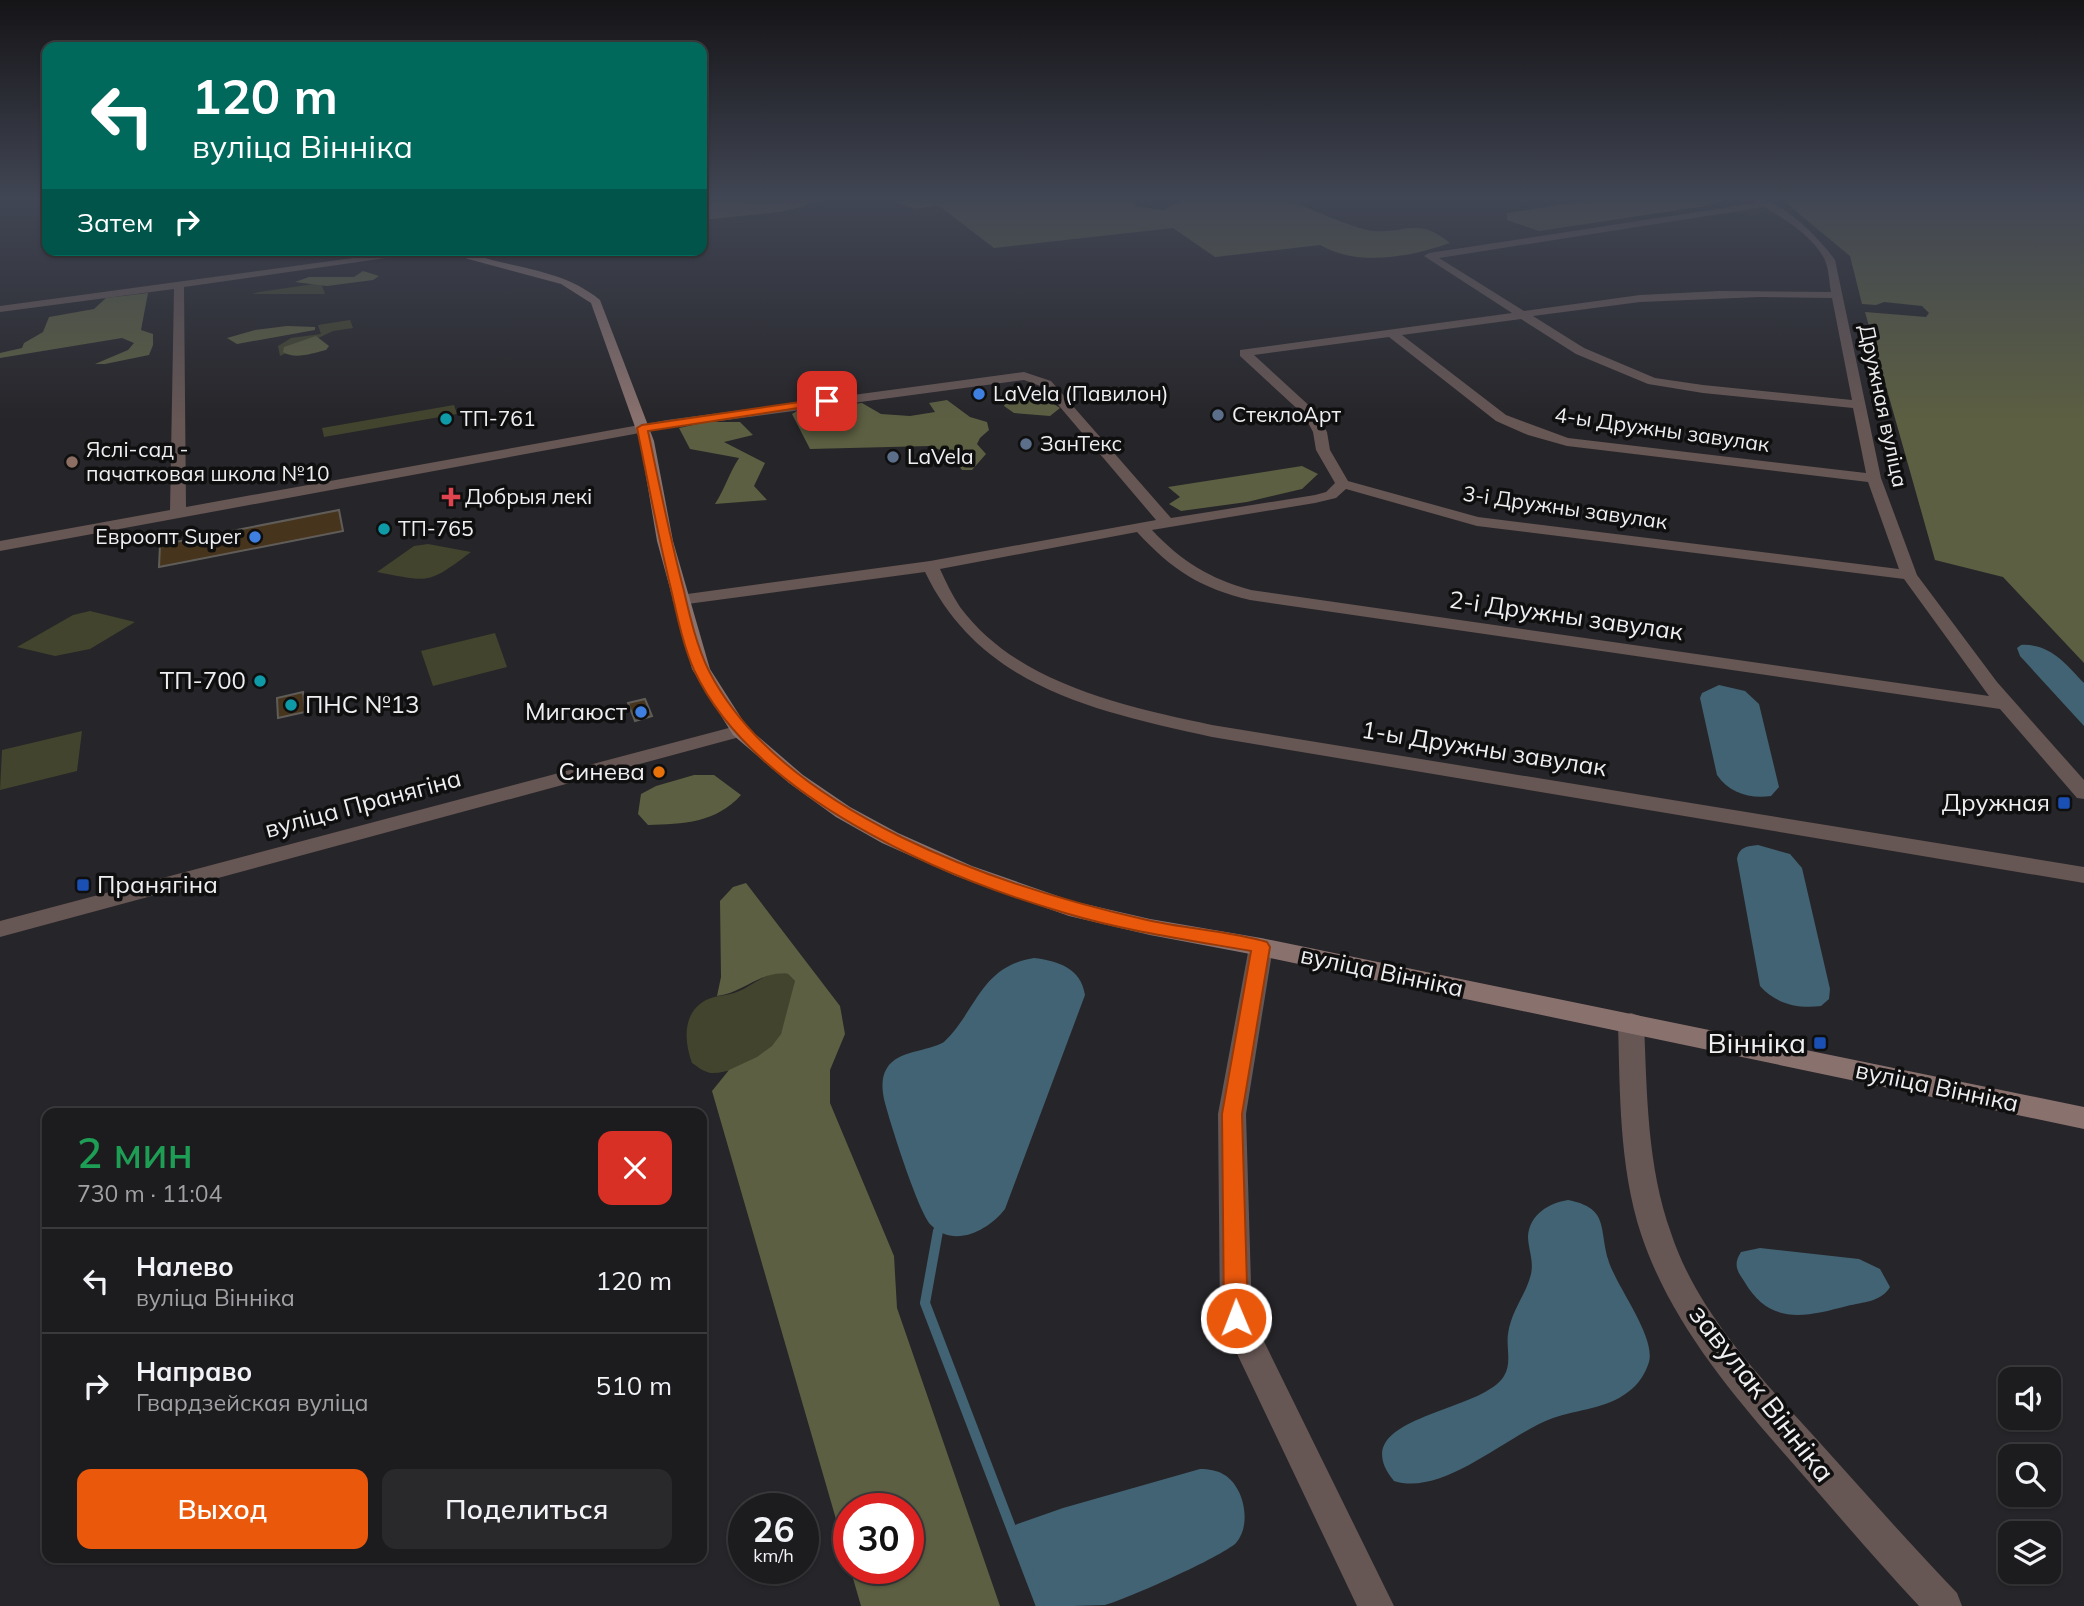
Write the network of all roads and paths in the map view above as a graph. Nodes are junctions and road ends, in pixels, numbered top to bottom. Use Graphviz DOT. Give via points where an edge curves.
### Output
graph roads {
  1 [pos="273,271"];
  2 [pos="529,271"];
  3 [pos="1453,271"];
  4 [pos="1833,271"];
  5 [pos="179,283"];
  6 [pos="1839,295"];
  7 [pos="0,303"];
  8 [pos="13,306"];
  9 [pos="0,309"];
  10 [pos="1522,315"];
  11 [pos="1392,333"];
  12 [pos="1857,404"];
  13 [pos="642,428"];
  14 [pos="1874,478"];
  15 [pos="1343,484"];
  16 [pos="178,513"];
  17 [pos="1167,523"];
  18 [pos="1141,527"];
  19 [pos="0,546"];
  20 [pos="930,566"];
  21 [pos="1909,575"];
  22 [pos="680,600"];
  23 [pos="2005,704"];
  24 [pos="740,731"];
  25 [pos="2084,793"];
  26 [pos="2084,875"];
  27 [pos="0,929"];
  28 [pos="1261,947"];
  29 [pos="1631,1023"];
  30 [pos="2084,1118"];
  31 [pos="1376,1606"];
  32 [pos="1944,1606"];
  1 -- 5 [label="street"];
  2 -- 13 [label="street, вуліца Вінніка" via="565,281 589,294 601,309"];
  3 -- 10 [label="street"];
  4 -- 6 [label="street, Дружная вуліца"];
  5 -- 8 [label="street"];
  5 -- 16 [label="street"];
  6 -- 10 [label="street" via="1676,296"];
  6 -- 12 [label="street, Дружная вуліца"];
  7 -- 8 [label="street"];
  8 -- 9 [label="street"];
  10 -- 11 [label="street"];
  10 -- 12 [label="street" via="1580,351 1652,381"];
  11 -- 14 [label="street, 4-ы Дружны завулак" via="1502,418 1555,439"];
  11 -- 15 [label="street" via="1244,353 1309,413"];
  12 -- 14 [label="street, Дружная вуліца"];
  13 -- 16 [label="street"];
  13 -- 17 [label="street" via="1024,376 1046,384"];
  13 -- 22 [label="street, вуліца Вінніка"];
  14 -- 21 [label="street, Дружная вуліца"];
  15 -- 17 [label="street" via="1331,495 1315,499"];
  15 -- 21 [label="street, 3-і Дружны завулак" via="1477,521"];
  16 -- 19 [label="street"];
  17 -- 18 [label="street"];
  18 -- 20 [label="street"];
  18 -- 23 [label="street, 2-і Дружны завулак" via="1171,560 1190,573 1250,595"];
  20 -- 22 [label="street"];
  20 -- 26 [label="street, 1-ы Дружны завулак" via="955,612 991,648 1076,695 1135,714 1212,731"];
  21 -- 23 [label="street, Дружная вуліца"];
  22 -- 24 [label="street, вуліца Вінніка" via="701,669"];
  23 -- 25 [label="street, Дружная вуліца"];
  24 -- 27 [label="street, вуліца Пранягіна"];
  24 -- 28 [label="street, вуліца Вінніка" via="843,812 964,871 1069,908"];
  28 -- 29 [label="street, вуліца Вінніка"];
  28 -- 31 [label="street" via="1232,1114 1236,1318"];
  29 -- 30 [label="street, вуліца Вінніка"];
  29 -- 32 [label="street, завулак Вінніка" via="1642,1182 1656,1236 1681,1289 1770,1413"];
}
